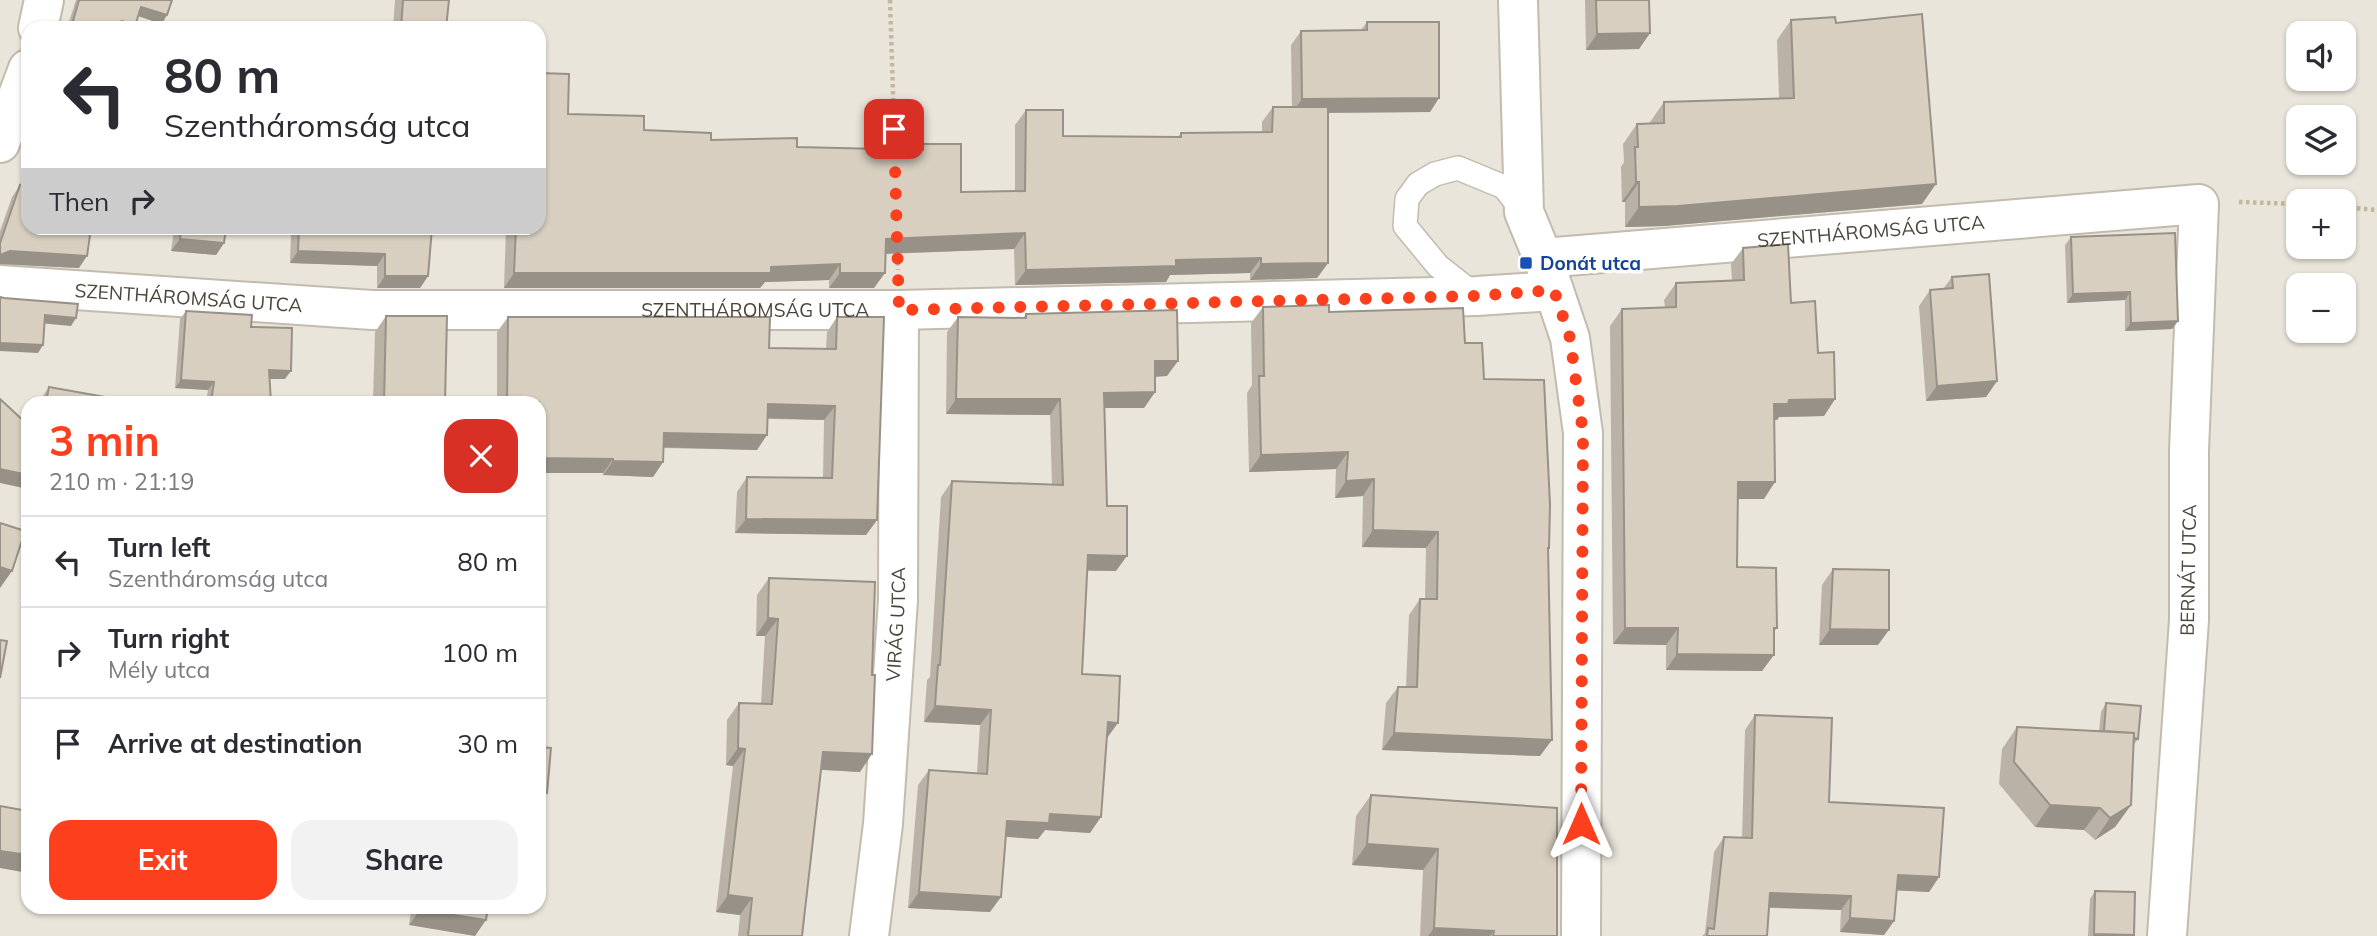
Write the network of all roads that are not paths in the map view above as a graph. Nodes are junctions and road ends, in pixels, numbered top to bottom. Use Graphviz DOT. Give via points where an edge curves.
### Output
graph roads {
  1 [pos="44,0"];
  2 [pos="1518,0"];
  3 [pos="40,21"];
  4 [pos="21,88"];
  5 [pos="0,143"];
  6 [pos="2199,204"];
  7 [pos="1524,212"];
  8 [pos="1549,274"];
  9 [pos="0,285"];
  10 [pos="1477,296"];
  11 [pos="899,310"];
  12 [pos="869,936"];
  13 [pos="1581,936"];
  14 [pos="2168,936"];
  1 -- 3 [label="street"];
  2 -- 7 [label="street"];
  4 -- 5 [label="street"];
  6 -- 8 [label="street, SZENTHÁROMSÁG UTCA"];
  6 -- 14 [label="street, BERNÁT UTCA" via="2189,451 2189,620"];
  7 -- 8 [label="street"];
  7 -- 10 [label="lane" via="1504,187 1458,168 1418,184 1407,199 1405,226 1438,266"];
  8 -- 10 [label="street, SZENTHÁROMSÁG UTCA"];
  8 -- 13 [label="street" via="1570,338 1583,433"];
  9 -- 11 [label="street, SZENTHÁROMSÁG UTCA" via="372,310"];
  10 -- 11 [label="street, SZENTHÁROMSÁG UTCA"];
  11 -- 12 [label="street, VIRÁG UTCA" via="898,600 883,824"];
}
